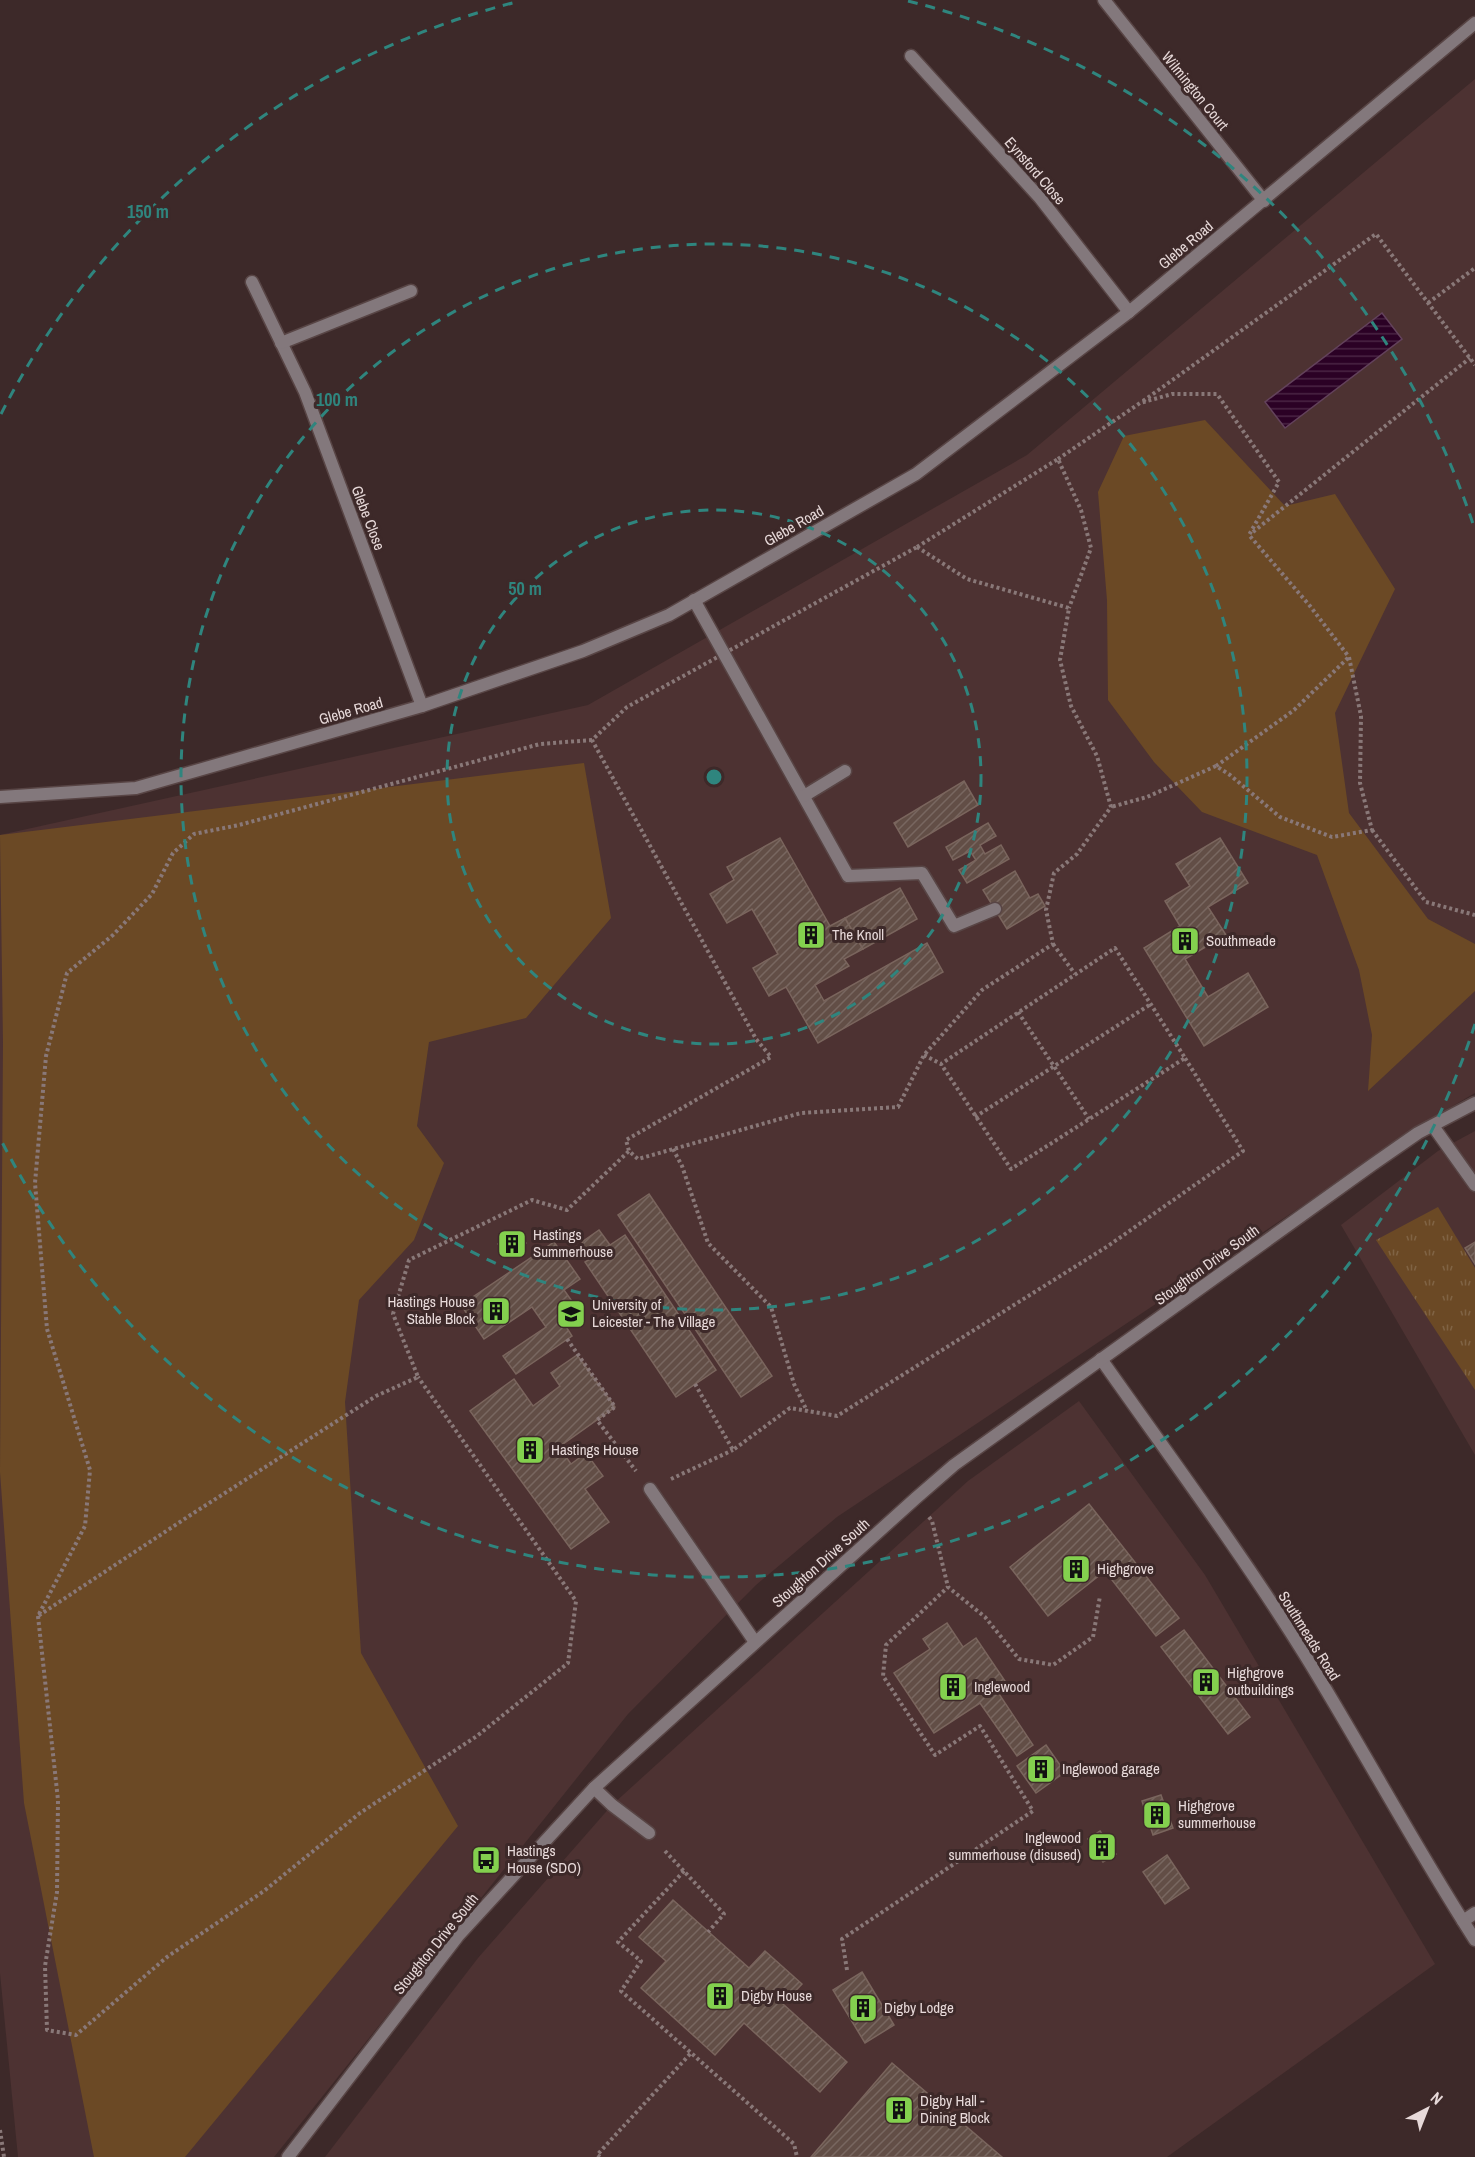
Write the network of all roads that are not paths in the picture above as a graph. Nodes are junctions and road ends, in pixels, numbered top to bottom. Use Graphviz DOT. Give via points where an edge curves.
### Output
graph roads {
  1 [pos="1104,0"];
  2 [pos="1475,23"];
  3 [pos="911,56"];
  4 [pos="1264,201"];
  5 [pos="252,282"];
  6 [pos="411,291"];
  7 [pos="1129,312"];
  8 [pos="281,343"];
  9 [pos="694,600"];
  10 [pos="423,706"];
  11 [pos="845,771"];
  12 [pos="804,796"];
  13 [pos="0,797"];
  14 [pos="994,909"];
  15 [pos="1475,1103"];
  16 [pos="1433,1126"];
  17 [pos="1475,1185"];
  18 [pos="1101,1359"];
  19 [pos="650,1490"];
  20 [pos="755,1642"];
  21 [pos="594,1788"];
  22 [pos="649,1833"];
  23 [pos="1475,1913"];
  24 [pos="1463,1921"];
  25 [pos="1475,1940"];
  26 [pos="288,2157"];
  1 -- 4 [label="street, Wilmington Court"];
  2 -- 4 [label="street, Glebe Road"];
  3 -- 7 [label="street, Eynsford Close" via="1040,198"];
  4 -- 7 [label="street, Glebe Road"];
  5 -- 8 [label="street, Glebe Close"];
  6 -- 8 [label="street"];
  7 -- 9 [label="street, Glebe Road" via="916,474"];
  8 -- 10 [label="street, Glebe Close" via="305,392"];
  9 -- 10 [label="street, Glebe Road" via="669,615 583,651"];
  9 -- 12 [label="street"];
  10 -- 13 [label="street, Glebe Road" via="136,789"];
  11 -- 12 [label="street"];
  12 -- 14 [label="street" via="848,876 922,873 954,926"];
  15 -- 16 [label="street, Stoughton Drive South"];
  16 -- 17 [label="street"];
  16 -- 18 [label="street, Stoughton Drive South" via="1372,1165"];
  18 -- 20 [label="street, Stoughton Drive South" via="954,1465"];
  18 -- 24 [label="street, Southmeads Road" via="1305,1655"];
  19 -- 20 [label="street"];
  20 -- 21 [label="street, Stoughton Drive South"];
  21 -- 22 [label="street"];
  21 -- 26 [label="street, Stoughton Drive South" via="458,1936"];
  23 -- 24 [label="street"];
  24 -- 25 [label="street, Southmeads Road"];
}
